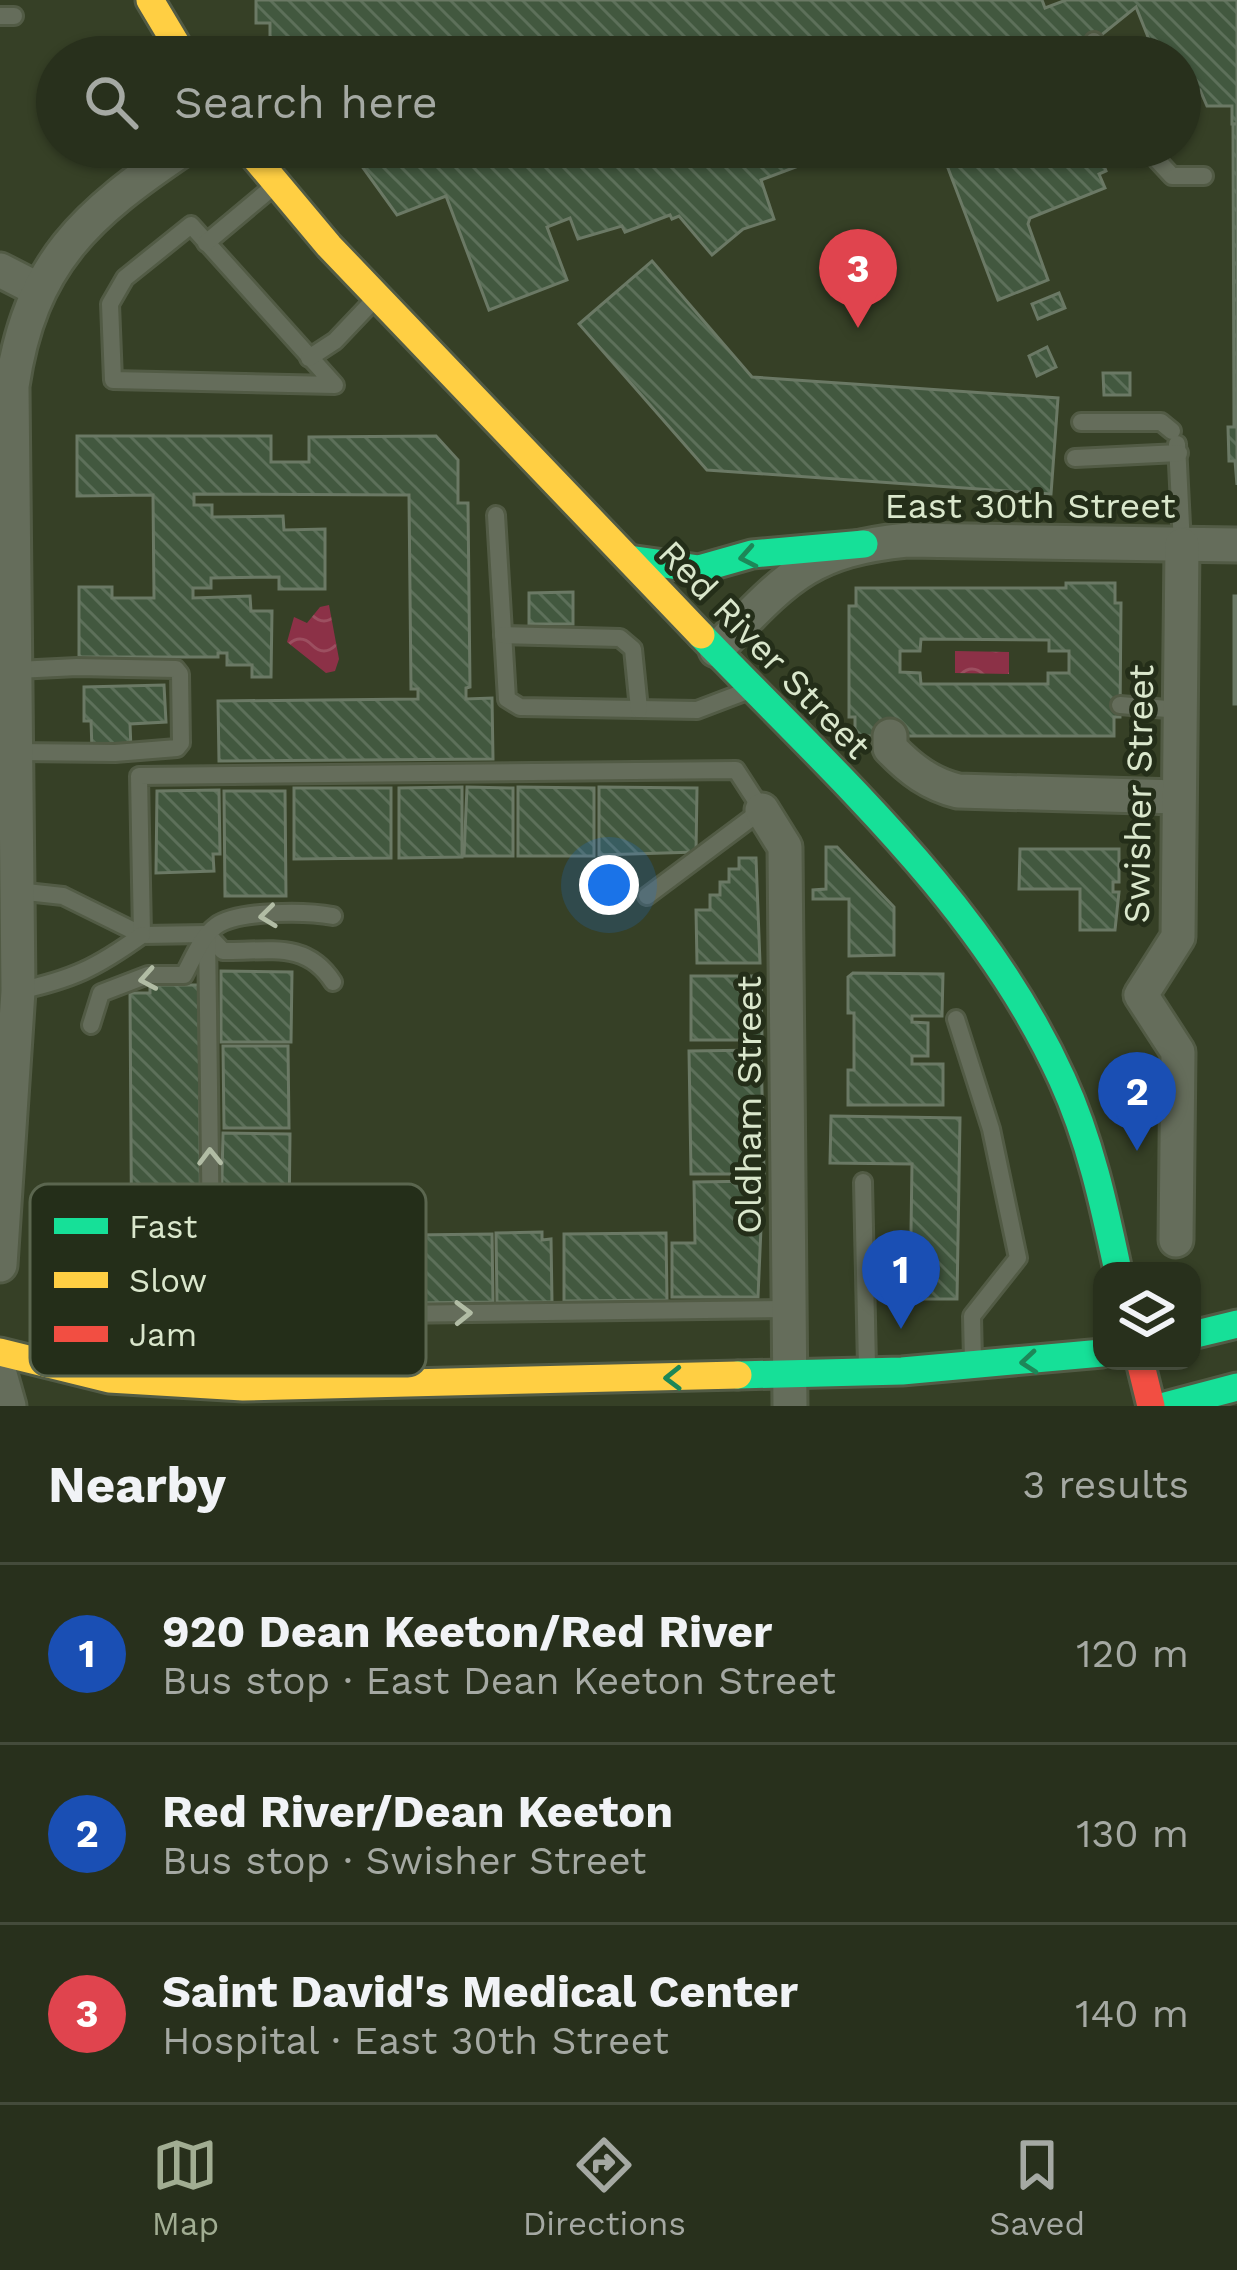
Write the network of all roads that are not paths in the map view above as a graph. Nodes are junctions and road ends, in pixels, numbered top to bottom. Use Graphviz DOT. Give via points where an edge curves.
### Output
graph roads {
  1 [pos="150,0"];
  2 [pos="171,36"];
  3 [pos="154,168"];
  4 [pos="263,168"];
  5 [pos="1165,168"];
  6 [pos="1204,176"];
  7 [pos="276,184"];
  8 [pos="206,243"];
  9 [pos="0,270"];
  10 [pos="37,290"];
  11 [pos="378,296"];
  12 [pos="309,358"];
  13 [pos="1081,422"];
  14 [pos="1176,443"];
  15 [pos="1076,458"];
  16 [pos="496,514"];
  17 [pos="864,544"];
  18 [pos="1182,545"];
  19 [pos="1237,545"];
  20 [pos="629,559"];
  21 [pos="7,578"];
  22 [pos="503,635"];
  23 [pos="716,650"];
  24 [pos="17,670"];
  25 [pos="753,689"];
  26 [pos="1120,705"];
  27 [pos="639,709"];
  28 [pos="1180,710"];
  29 [pos="890,736"];
  30 [pos="16,752"];
  31 [pos="1178,797"];
  32 [pos="762,810"];
  33 [pos="17,891"];
  34 [pos="647,896"];
  35 [pos="333,916"];
  36 [pos="207,934"];
  37 [pos="142,935"];
  38 [pos="334,982"];
  39 [pos="18,991"];
  40 [pos="956,1018"];
  41 [pos="91,1025"];
  42 [pos="862,1182"];
  43 [pos="210,1184"];
  44 [pos="1176,1240"];
  45 [pos="1116,1262"];
  46 [pos="0,1265"];
  47 [pos="789,1309"];
  48 [pos="426,1313"];
  49 [pos="1237,1324"];
  50 [pos="1201,1333"];
  51 [pos="0,1352"];
  52 [pos="1093,1354"];
  53 [pos="30,1359"];
  54 [pos="974,1367"];
  55 [pos="1142,1370"];
  56 [pos="867,1372"];
  57 [pos="0,1374"];
  58 [pos="97,1376"];
  59 [pos="1237,1387"];
  60 [pos="790,1391"];
  61 [pos="9,1406"];
  62 [pos="1151,1406"];
  63 [pos="1165,1406"];
  1 -- 2 [label="main road"];
  3 -- 10 [label="street" via="89,220"];
  4 -- 7 [label="main road, Red River Street"];
  5 -- 6 [label="lane" via="1172,176"];
  7 -- 8 [label="lane"];
  7 -- 11 [label="main road, Red River Street"];
  8 -- 12 [label="lane"];
  8 -- 12 [label="lane" via="190,226 125,278 110,304 113,380 335,385"];
  9 -- 10 [label="street"];
  10 -- 21 [label="street" via="11,386"];
  11 -- 12 [label="lane"];
  11 -- 20 [label="main road, Red River Street"];
  13 -- 14 [label="lane" via="1161,422"];
  14 -- 15 [label="lane"];
  14 -- 18 [label="lane"];
  16 -- 22 [label="lane"];
  17 -- 18 [label="street, East 30th Street"];
  17 -- 20 [label="main road, one-way" via="752,554 699,569"];
  17 -- 23 [label="street, East 30th Street" via="788,577"];
  18 -- 19 [label="street, East 30th Street"];
  18 -- 28 [label="street, Swisher Street"];
  20 -- 23 [label="main road, Red River Street"];
  21 -- 24 [label="street"];
  22 -- 27 [label="lane" via="620,638 633,649"];
  22 -- 27 [label="lane" via="507,699"];
  23 -- 25 [label="main road, Red River Street"];
  24 -- 30 [label="street"];
  24 -- 30 [label="lane" via="176,669 181,743 115,754"];
  25 -- 27 [label="lane" via="697,710"];
  25 -- 45 [label="main road, Red River Street" via="913,856 1000,968 1067,1094"];
  26 -- 28 [label="lane"];
  28 -- 31 [label="street, Swisher Street"];
  29 -- 31 [label="street" via="906,765 958,791"];
  30 -- 33 [label="street"];
  31 -- 44 [label="street, Swisher Street" via="1178,937 1141,994 1178,1052"];
  32 -- 34 [label="lane"];
  32 -- 37 [label="lane" via="736,770 140,776"];
  32 -- 47 [label="street, Oldham Street" via="785,847"];
  33 -- 37 [label="lane" via="63,896"];
  33 -- 39 [label="street"];
  35 -- 36 [label="lane, one-way" via="306,911 222,921"];
  36 -- 37 [label="lane"];
  36 -- 38 [label="lane" via="223,951 299,952"];
  36 -- 41 [label="lane, one-way" via="184,975 148,975 101,993"];
  43 -- 36 [label="lane, one-way"];
  37 -- 39 [label="lane" via="65,981"];
  39 -- 46 [label="street"];
  40 -- 54 [label="lane" via="992,1129 1018,1258 972,1316"];
  42 -- 56 [label="lane"];
  48 -- 47 [label="lane, one-way"];
  47 -- 60 [label="street, Oldham Street"];
  49 -- 50 [label="main road"];
  53 -- 51 [label="main road, one-way"];
  52 -- 54 [label="main road, one-way"];
  54 -- 56 [label="main road"];
  55 -- 62 [label="main road"];
  56 -- 60 [label="main road"];
  57 -- 61 [label="street"];
  60 -- 58 [label="main road, one-way" via="243,1387"];
  59 -- 63 [label="main road"];
}
